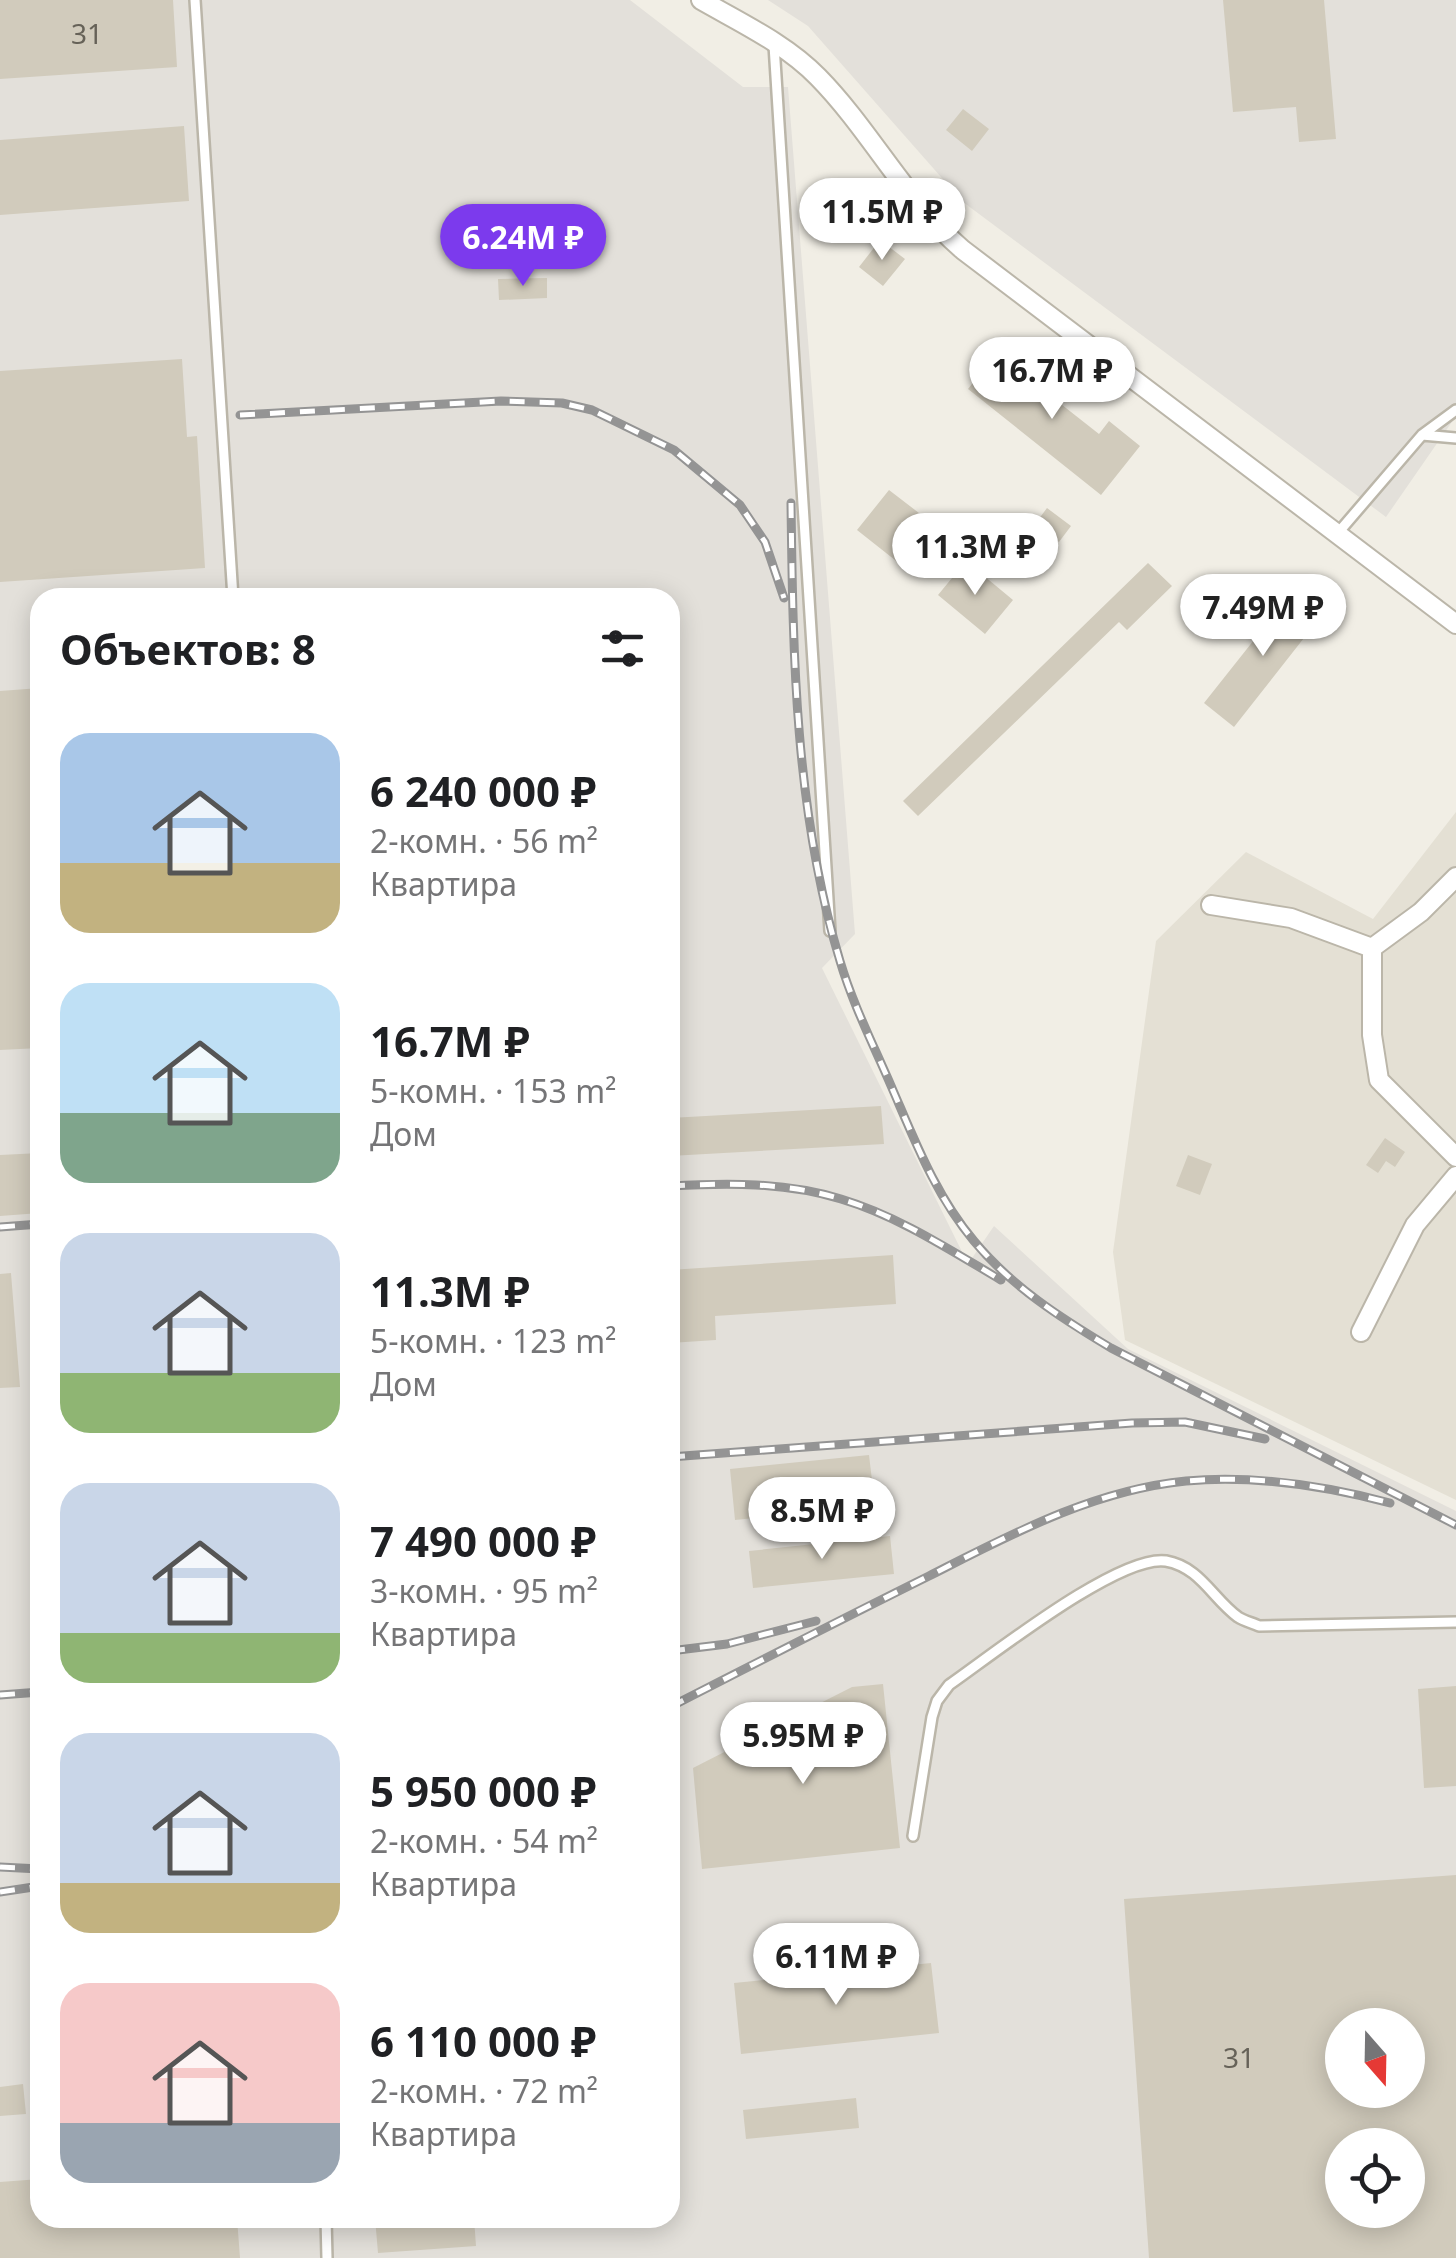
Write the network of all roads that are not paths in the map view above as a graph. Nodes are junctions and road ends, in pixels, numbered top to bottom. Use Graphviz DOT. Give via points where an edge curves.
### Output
graph roads {
  1 [pos="195,0"];
  2 [pos="701,0"];
  3 [pos="774,43"];
  4 [pos="1456,410"];
  5 [pos="1422,434"];
  6 [pos="1456,438"];
  7 [pos="1337,534"];
  8 [pos="232,588"];
  9 [pos="1456,624"];
  10 [pos="1456,877"];
  11 [pos="1211,906"];
  12 [pos="830,931"];
  13 [pos="1372,948"];
  14 [pos="1456,1157"];
  15 [pos="1456,1176"];
  16 [pos="1361,1332"];
  17 [pos="1456,1622"];
  18 [pos="914,1836"];
  19 [pos="326,2228"];
  20 [pos="327,2258"];
  1 -- 8 [label="lane"];
  2 -- 3 [label="street"];
  3 -- 7 [label="street" via="820,78 936,227"];
  3 -- 12 [label="lane"];
  4 -- 5 [label="lane"];
  5 -- 6 [label="lane"];
  5 -- 7 [label="lane"];
  7 -- 9 [label="street"];
  10 -- 13 [label="street"];
  11 -- 13 [label="street" via="1291,918"];
  13 -- 14 [label="street" via="1379,1080"];
  15 -- 16 [label="street" via="1416,1225"];
  17 -- 18 [label="lane" via="1259,1626 1238,1616 1194,1572 1166,1561 1139,1564 1102,1580 948,1685 932,1717"];
  19 -- 20 [label="lane"];
}
